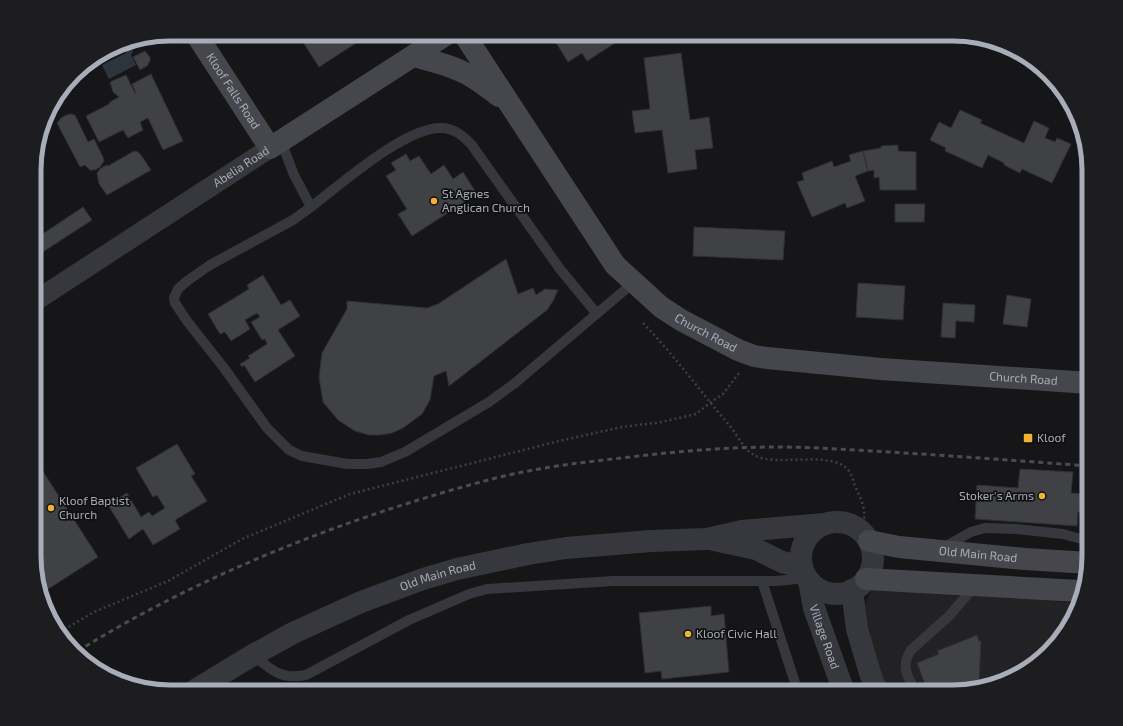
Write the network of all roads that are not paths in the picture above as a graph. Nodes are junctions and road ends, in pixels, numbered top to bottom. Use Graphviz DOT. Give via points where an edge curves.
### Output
graph roads {
  1 [pos="201,41"];
  2 [pos="436,41"];
  3 [pos="468,41"];
  4 [pos="414,56"];
  5 [pos="508,103"];
  6 [pos="276,145"];
  7 [pos="311,207"];
  8 [pos="626,290"];
  9 [pos="41,297"];
  10 [pos="597,314"];
  11 [pos="1082,382"];
  12 [pos="825,524"];
  13 [pos="866,536"];
  14 [pos="707,539"];
  15 [pos="1082,539"];
  16 [pos="939,550"];
  17 [pos="1082,563"];
  18 [pos="806,575"];
  19 [pos="762,581"];
  20 [pos="859,585"];
  21 [pos="976,585"];
  22 [pos="1077,591"];
  23 [pos="253,656"];
  24 [pos="204,685"];
  25 [pos="796,685"];
  26 [pos="842,685"];
  27 [pos="874,685"];
  28 [pos="911,685"];
  1 -- 6 [label="main road, Kloof Falls Road"];
  2 -- 4 [label="main road, Abelia Road"];
  3 -- 5 [label="main road, Church Road"];
  4 -- 5 [label="main road" via="457,69"];
  4 -- 6 [label="main road, Abelia Road"];
  5 -- 8 [label="main road, Church Road" via="615,265"];
  6 -- 7 [label="lane"];
  6 -- 9 [label="street, Abelia Road"];
  7 -- 10 [label="lane" via="373,159 414,133 435,128 453,130 471,144 560,269"];
  7 -- 10 [label="lane" via="293,220 210,265 178,289 174,298 187,321 266,428 289,450 302,456 347,464 367,464 382,462 405,452 489,402"];
  8 -- 10 [label="lane"];
  8 -- 11 [label="main road, Church Road" via="661,307 720,342 754,356 814,363"];
  12 -- 13 [label="street" via="845,522"];
  12 -- 14 [label="street, Old Main Road" via="742,531"];
  12 -- 18 [label="street" via="815,528 803,545"];
  13 -- 16 [label="main road, Old Main Road" via="888,545"];
  13 -- 20 [label="street" via="873,560 870,570"];
  14 -- 18 [label="street, Old Main Road" via="756,549"];
  14 -- 23 [label="street, Old Main Road" via="566,548 457,569 361,602 294,633"];
  15 -- 16 [label="lane" via="1063,534 985,528 972,532"];
  16 -- 17 [label="main road, Old Main Road"];
  18 -- 19 [label="lane" via="792,580"];
  18 -- 20 [label="street" via="816,587 834,594 843,593"];
  18 -- 26 [label="street, Village Road" via="814,608"];
  19 -- 23 [label="lane" via="613,581 487,589 469,594 409,620 306,676 291,677 274,672"];
  19 -- 25 [label="lane"];
  20 -- 21 [label="main road"];
  20 -- 27 [label="street" via="857,629"];
  21 -- 22 [label="main road"];
  21 -- 28 [label="lane" via="950,616 911,650 905,663"];
  23 -- 24 [label="street, Old Main Road"];
}
